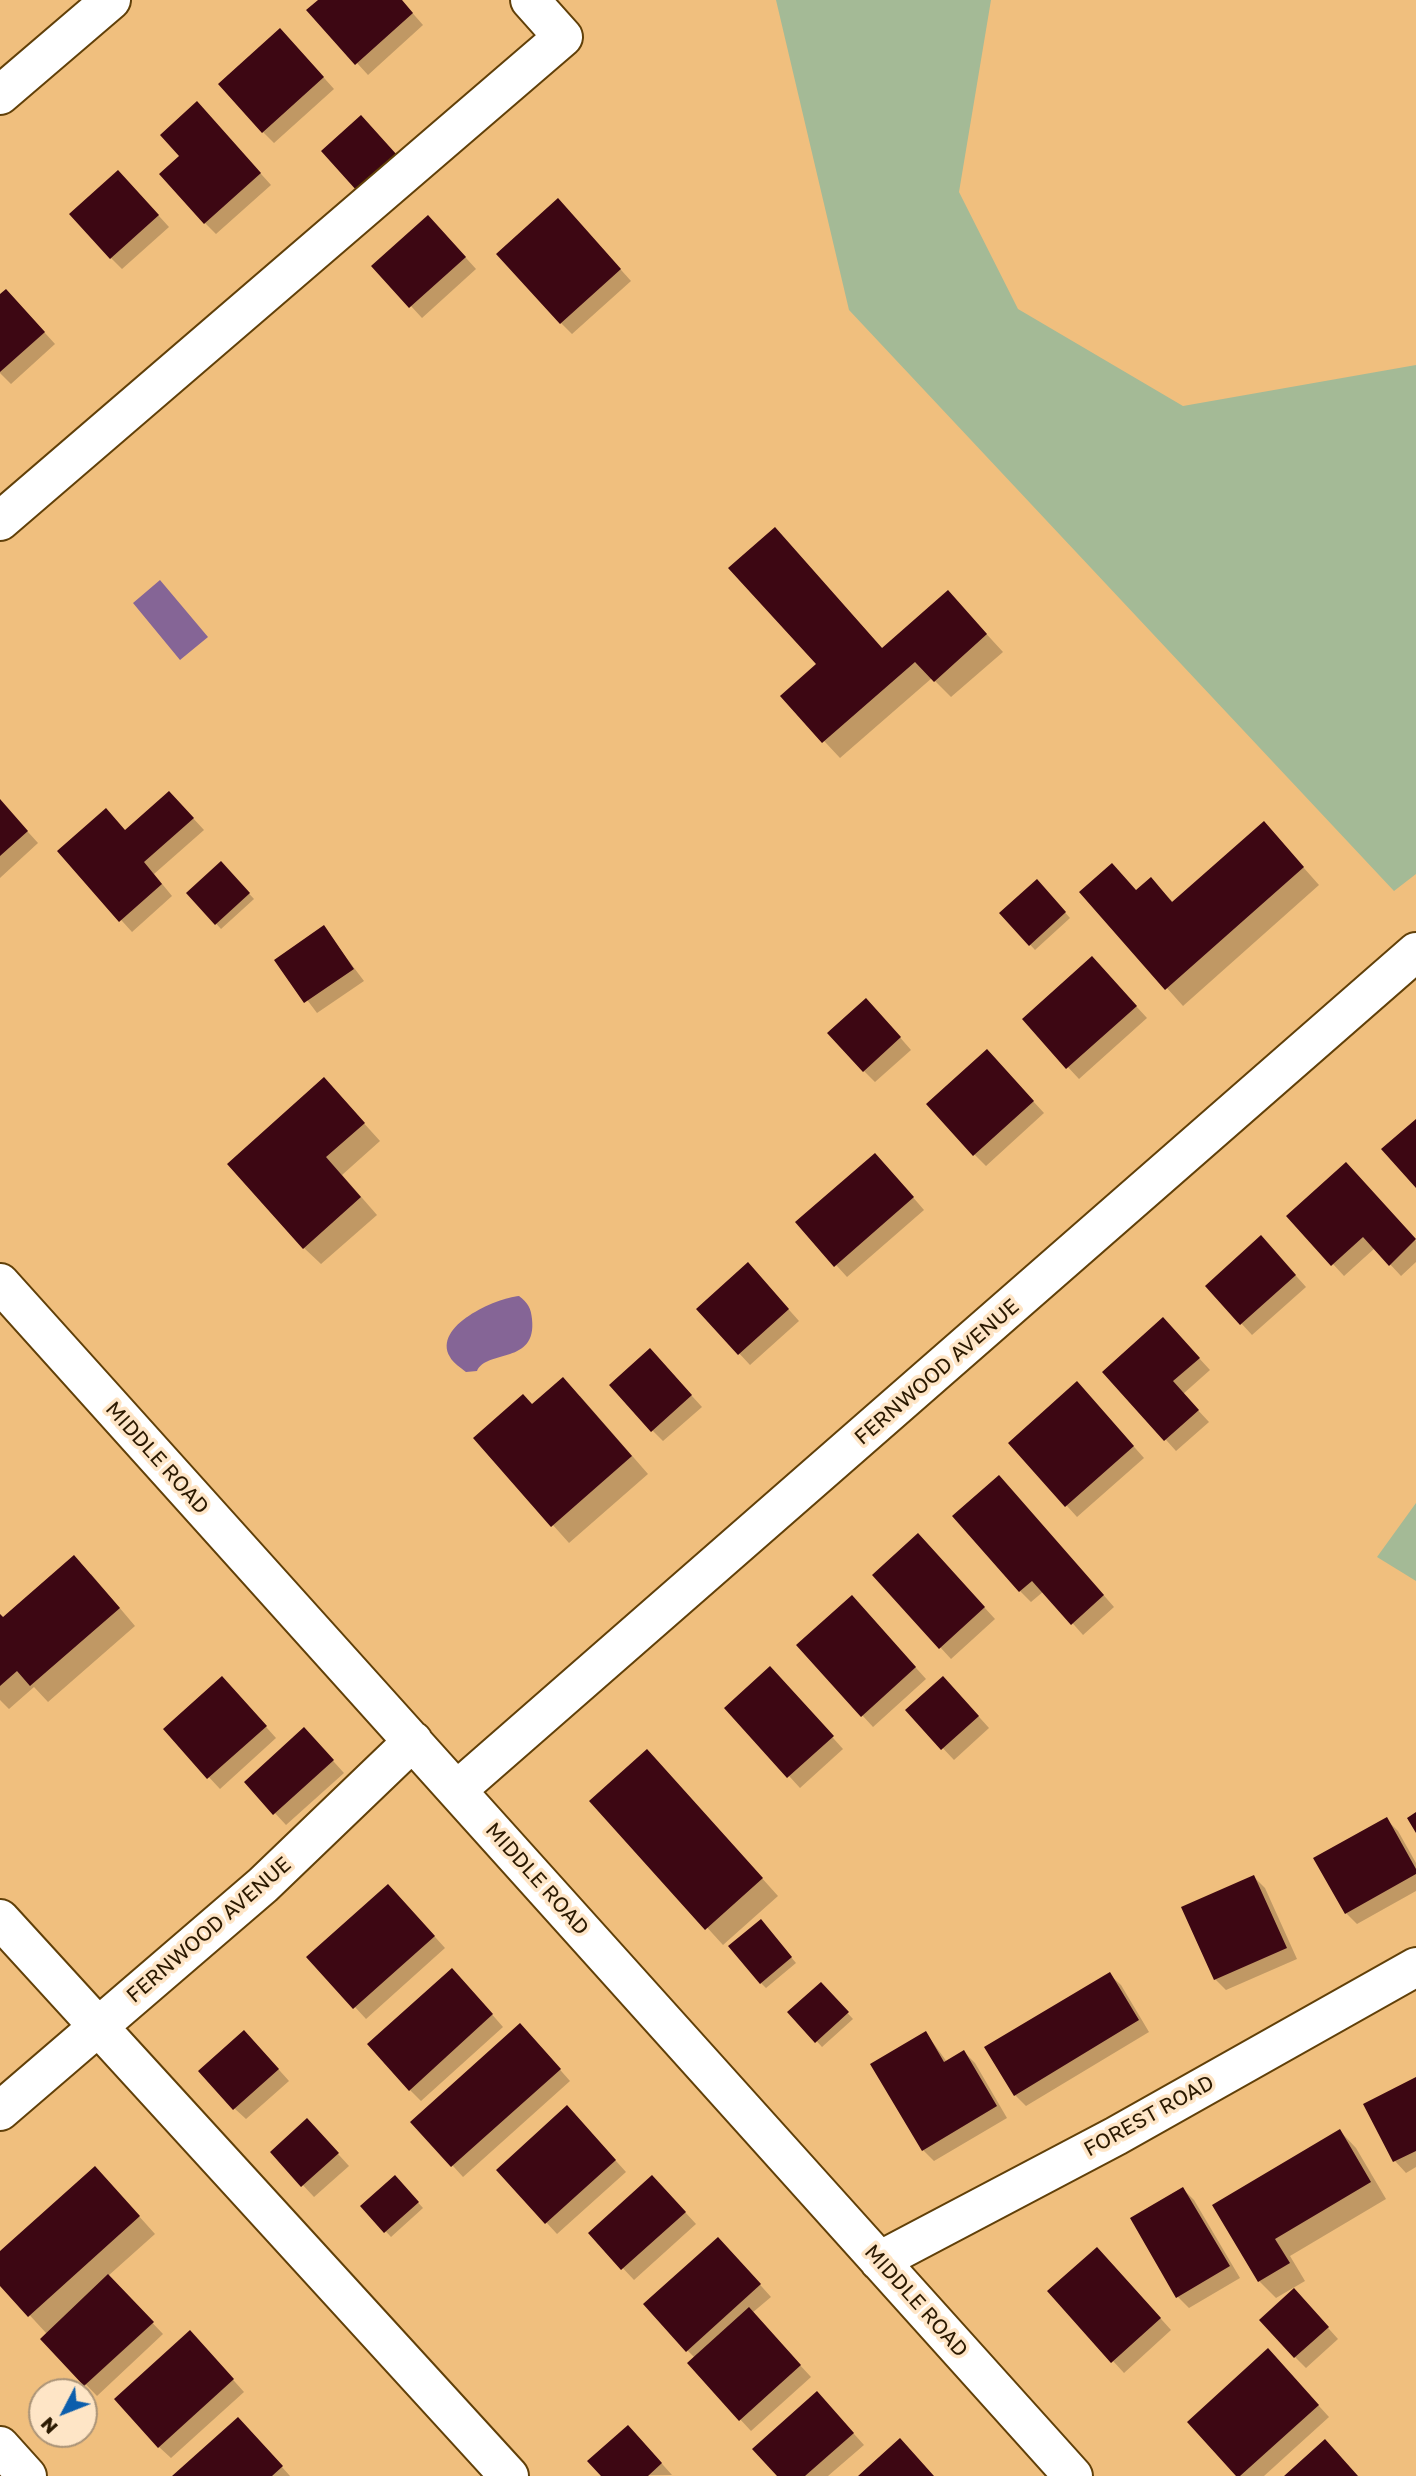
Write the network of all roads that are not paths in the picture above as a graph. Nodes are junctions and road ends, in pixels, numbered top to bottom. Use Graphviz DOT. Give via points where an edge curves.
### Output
graph roads {
  1 [pos="111,0"];
  2 [pos="530,0"];
  3 [pos="0,96"];
  4 [pos="0,521"];
  5 [pos="1416,952"];
  6 [pos="0,1283"];
  7 [pos="413,1741"];
  8 [pos="457,1790"];
  9 [pos="0,1919"];
  10 [pos="1416,1967"];
  11 [pos="98,2027"];
  12 [pos="0,2111"];
  13 [pos="879,2261"];
  14 [pos="0,2446"];
  15 [pos="27,2476"];
  16 [pos="509,2476"];
  17 [pos="1073,2476"];
  1 -- 3 [label="street"];
  2 -- 4 [label="street" via="564,37"];
  5 -- 8 [label="street, FERNWOOD AVENUE"];
  6 -- 7 [label="street, MIDDLE ROAD"];
  7 -- 8 [label="street, MIDDLE ROAD"];
  7 -- 11 [label="street, FERNWOOD AVENUE" via="263,1885"];
  8 -- 13 [label="street, MIDDLE ROAD"];
  9 -- 11 [label="street"];
  10 -- 13 [label="street, FOREST ROAD" via="1116,2136"];
  11 -- 12 [label="street, FERNWOOD AVENUE"];
  11 -- 16 [label="street"];
  13 -- 17 [label="street, MIDDLE ROAD"];
  14 -- 15 [label="street"];
}
